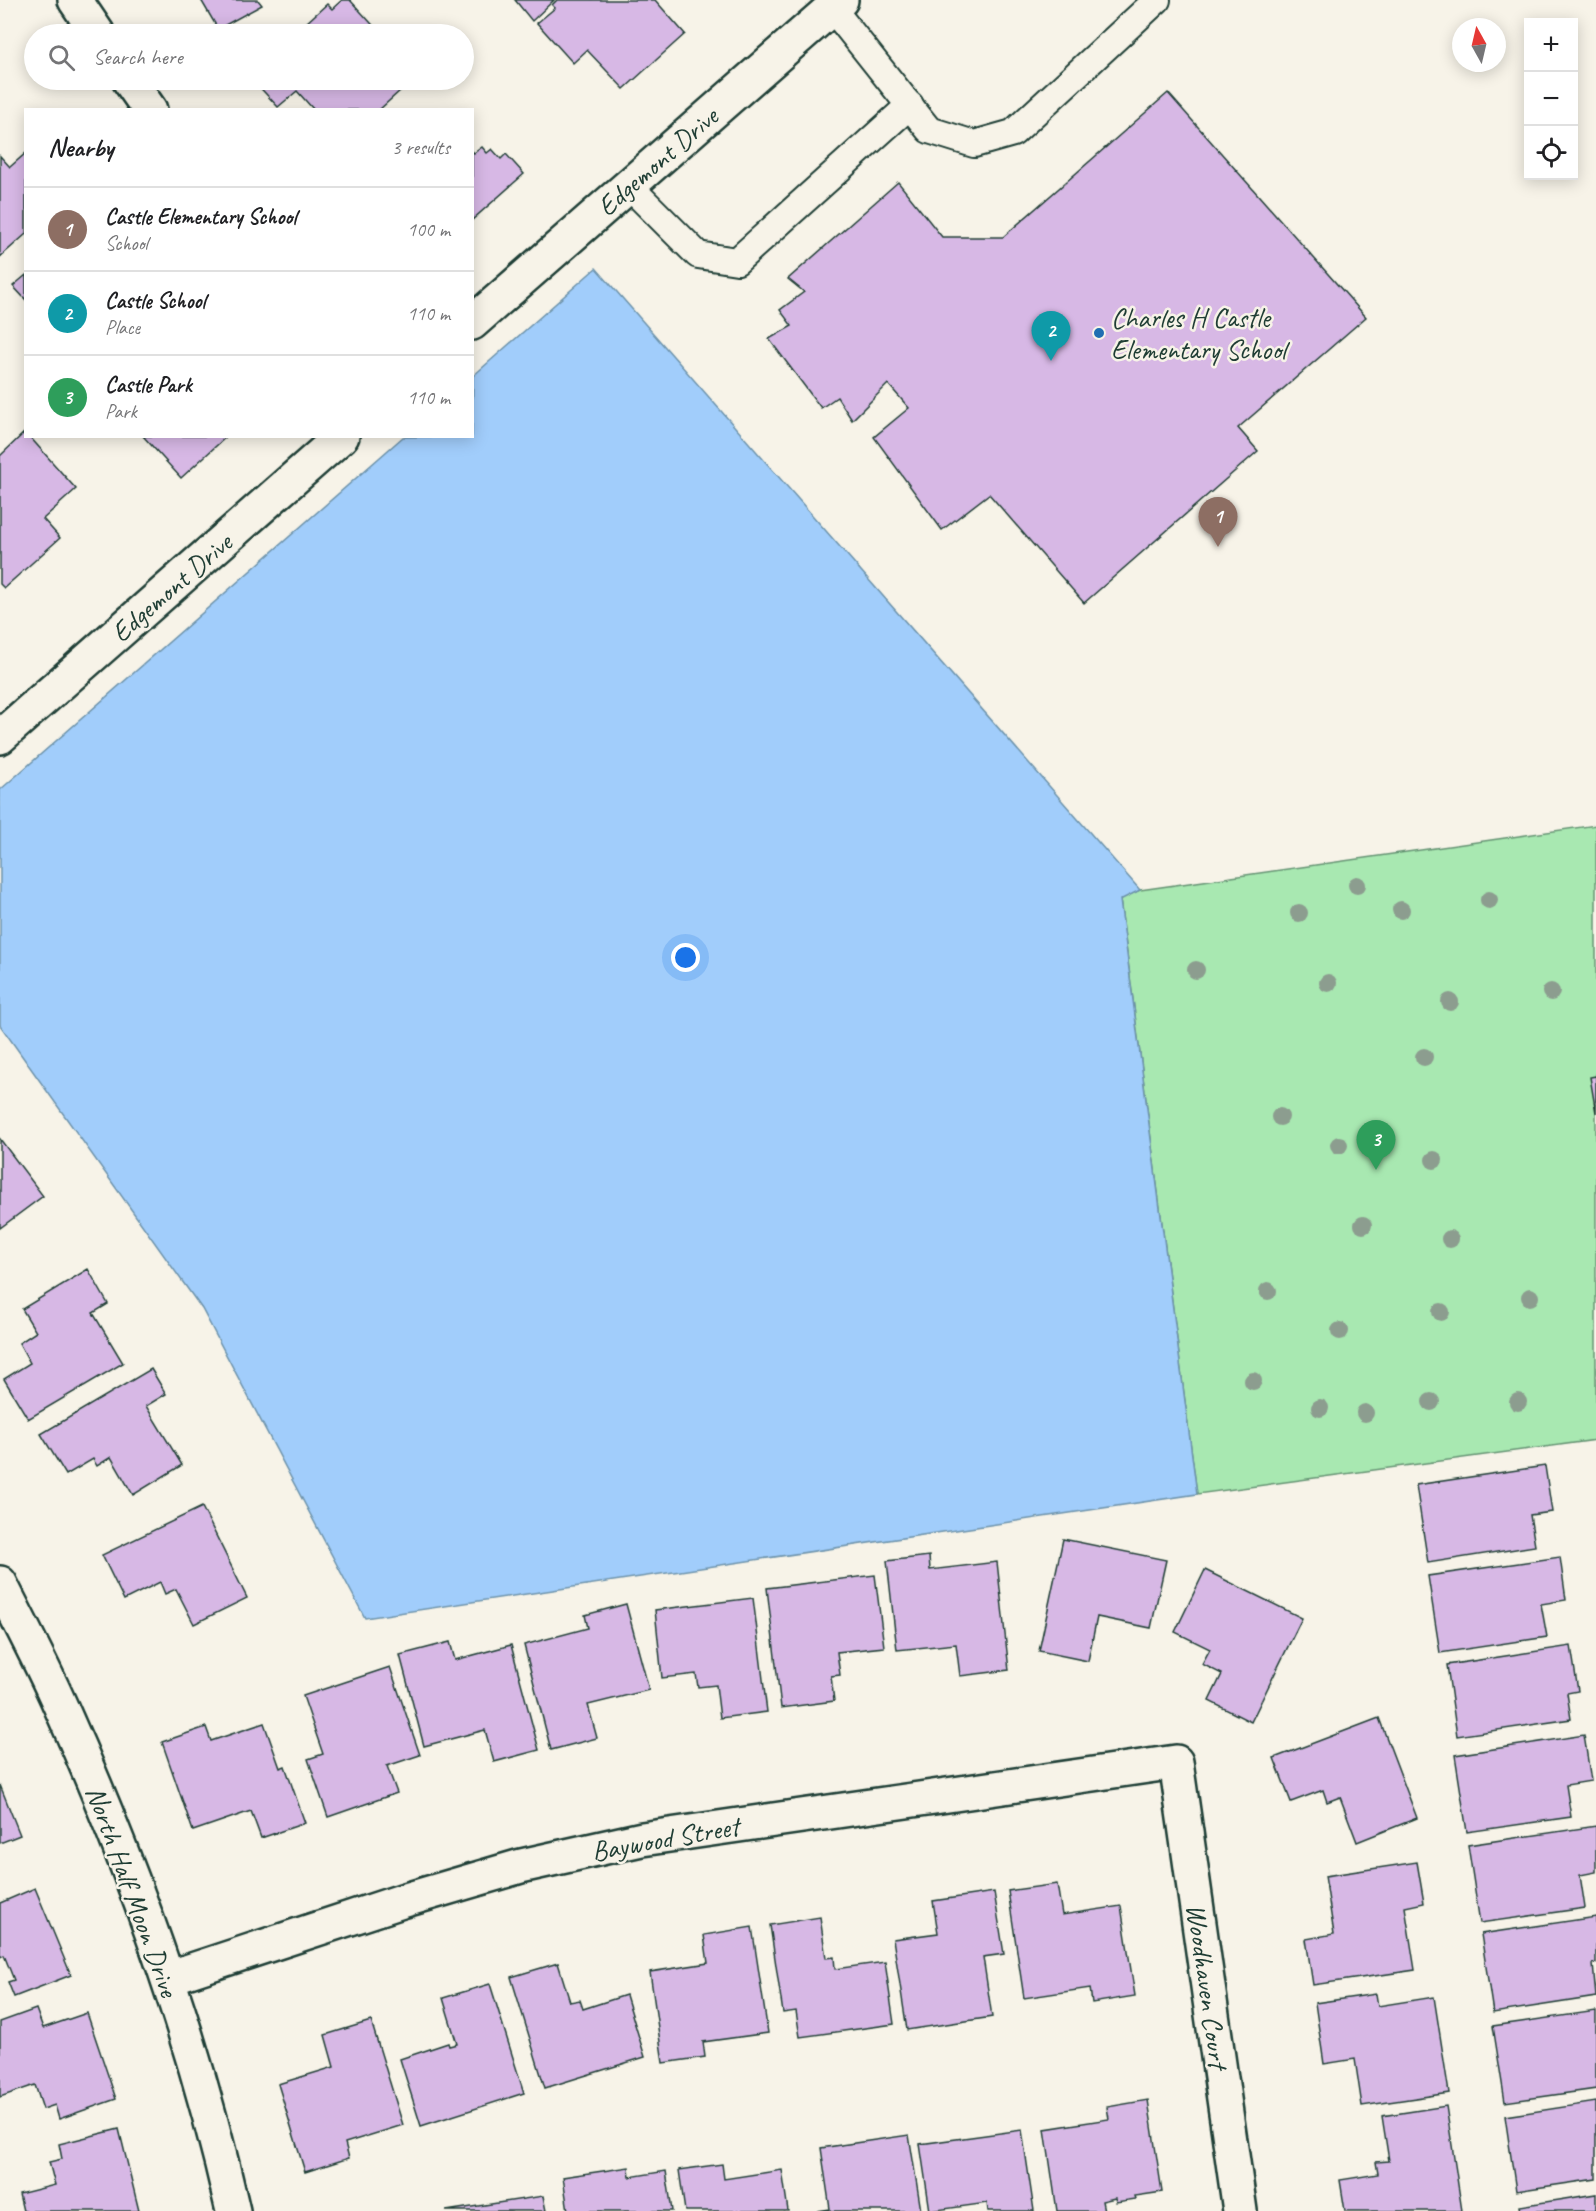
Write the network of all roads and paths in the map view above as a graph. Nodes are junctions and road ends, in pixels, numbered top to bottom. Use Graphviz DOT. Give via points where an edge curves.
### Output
graph roads {
  1 [pos="75,0"];
  2 [pos="1157,0"];
  3 [pos="832,3"];
  4 [pos="91,24"];
  5 [pos="136,90"];
  6 [pos="910,105"];
  7 [pos="149,108"];
  8 [pos="629,186"];
  9 [pos="474,321"];
  10 [pos="340,438"];
  11 [pos="0,737"];
  12 [pos="0,1583"];
  13 [pos="1176,1762"];
  14 [pos="168,1978"];
  15 [pos="232,2211"];
  16 [pos="1240,2211"];
  1 -- 4 [label="street"];
  2 -- 6 [label="lane" via="1013,133 974,144 929,130"];
  3 -- 6 [label="lane"];
  3 -- 8 [label="street, Edgemont Drive"];
  5 -- 7 [label="street"];
  6 -- 8 [label="lane" via="737,261 698,255"];
  8 -- 9 [label="street, Edgemont Drive"];
  10 -- 11 [label="street, Edgemont Drive"];
  12 -- 14 [label="street, North Half Moon Drive" via="59,1704 112,1827"];
  13 -- 14 [label="street, Baywood Street" via="642,1839 521,1866 402,1900"];
  13 -- 16 [label="street, Woodhaven Court"];
  14 -- 15 [label="street, North Half Moon Drive" via="221,2157"];
}
